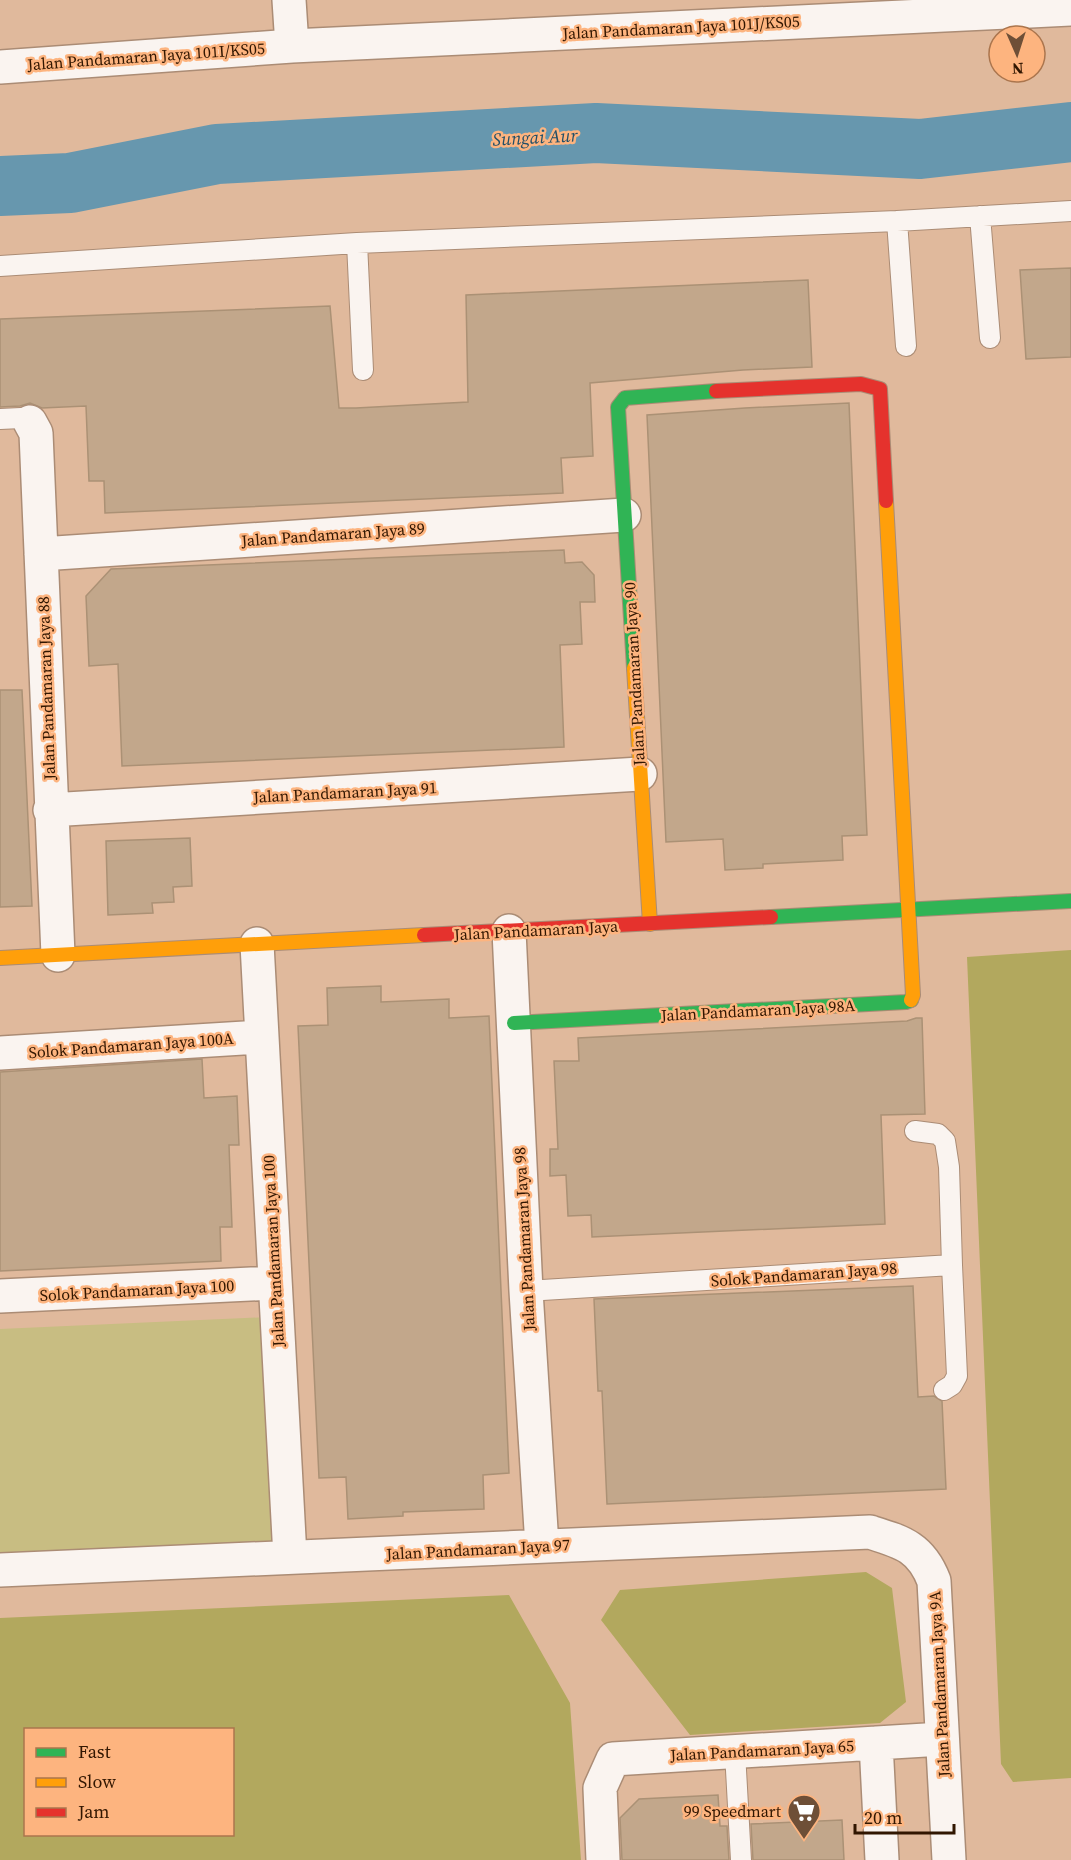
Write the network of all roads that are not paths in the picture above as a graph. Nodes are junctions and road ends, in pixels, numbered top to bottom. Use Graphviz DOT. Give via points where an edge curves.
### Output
graph roads {
  1 [pos="289,0"];
  2 [pos="1071,9"];
  3 [pos="292,46"];
  4 [pos="0,66"];
  5 [pos="1071,211"];
  6 [pos="980,216"];
  7 [pos="897,221"];
  8 [pos="357,243"];
  9 [pos="0,266"];
  10 [pos="990,338"];
  11 [pos="906,346"];
  12 [pos="363,370"];
  13 [pos="15,420"];
  14 [pos="624,515"];
  15 [pos="41,554"];
  16 [pos="640,774"];
  17 [pos="50,810"];
  18 [pos="1071,902"];
  19 [pos="908,910"];
  20 [pos="650,924"];
  21 [pos="509,931"];
  22 [pos="256,944"];
  23 [pos="58,955"];
  24 [pos="0,958"];
  25 [pos="514,1023"];
  26 [pos="261,1037"];
  27 [pos="0,1053"];
  28 [pos="915,1131"];
  29 [pos="952,1265"];
  30 [pos="274,1283"];
  31 [pos="526,1291"];
  32 [pos="0,1296"];
  33 [pos="944,1390"];
  34 [pos="542,1546"];
  35 [pos="290,1557"];
  36 [pos="0,1570"];
  37 [pos="934,1581"];
  38 [pos="942,1739"];
  39 [pos="876,1743"];
  40 [pos="735,1752"];
  41 [pos="603,1860"];
  42 [pos="741,1860"];
  43 [pos="882,1860"];
  44 [pos="949,1860"];
  1 -- 3 [label="street"];
  2 -- 3 [label="street, Jalan Pandamaran Jaya 101J/KS05"];
  3 -- 4 [label="street, Jalan Pandamaran Jaya 101I/KS05"];
  5 -- 6 [label="lane"];
  6 -- 7 [label="lane"];
  6 -- 10 [label="lane"];
  7 -- 8 [label="lane"];
  7 -- 11 [label="lane"];
  8 -- 9 [label="lane"];
  8 -- 12 [label="lane"];
  13 -- 15 [label="street, Jalan Pandamaran Jaya 88" via="36,432"];
  14 -- 15 [label="street, Jalan Pandamaran Jaya 89"];
  14 -- 16 [label="street, Jalan Pandamaran Jaya 90"];
  14 -- 19 [label="street, Jalan Pandamaran Jaya 90" via="618,408 625,398 861,384 880,389"];
  15 -- 17 [label="street, Jalan Pandamaran Jaya 88"];
  16 -- 17 [label="street, Jalan Pandamaran Jaya 91"];
  16 -- 20 [label="street, Jalan Pandamaran Jaya 90"];
  17 -- 23 [label="street, Jalan Pandamaran Jaya 88"];
  18 -- 19 [label="street, Jalan Pandamaran Jaya"];
  19 -- 20 [label="street, Jalan Pandamaran Jaya"];
  19 -- 25 [label="street, Jalan Pandamaran Jaya 98A" via="913,995 906,1002"];
  20 -- 21 [label="street, Jalan Pandamaran Jaya"];
  21 -- 22 [label="street, Jalan Pandamaran Jaya"];
  21 -- 25 [label="street, Jalan Pandamaran Jaya 98"];
  22 -- 23 [label="street, Jalan Pandamaran Jaya"];
  22 -- 26 [label="street, Jalan Pandamaran Jaya 100"];
  23 -- 24 [label="street, Jalan Pandamaran Jaya"];
  25 -- 31 [label="street, Jalan Pandamaran Jaya 98"];
  26 -- 27 [label="street, Solok Pandamaran Jaya 100A"];
  26 -- 30 [label="street, Jalan Pandamaran Jaya 100"];
  28 -- 29 [label="lane" via="938,1134 945,1141"];
  29 -- 31 [label="lane, Solok Pandamaran Jaya 98"];
  29 -- 33 [label="lane" via="957,1376"];
  30 -- 32 [label="street, Solok Pandamaran Jaya 100"];
  30 -- 35 [label="street, Jalan Pandamaran Jaya 100"];
  31 -- 34 [label="street, Jalan Pandamaran Jaya 98"];
  34 -- 35 [label="street, Jalan Pandamaran Jaya 97"];
  34 -- 37 [label="street, Jalan Pandamaran Jaya 97" via="870,1532 905,1543 928,1564"];
  35 -- 36 [label="street, Jalan Pandamaran Jaya 97"];
  37 -- 38 [label="street, Jalan Pandamaran Jaya 9A"];
  38 -- 39 [label="street, Jalan Pandamaran Jaya 65"];
  38 -- 44 [label="street, Jalan Pandamaran Jaya 9A"];
  39 -- 40 [label="street, Jalan Pandamaran Jaya 65"];
  39 -- 43 [label="street"];
  40 -- 41 [label="street, Jalan Pandamaran Jaya 65" via="613,1759 600,1788"];
  40 -- 42 [label="lane"];
}
